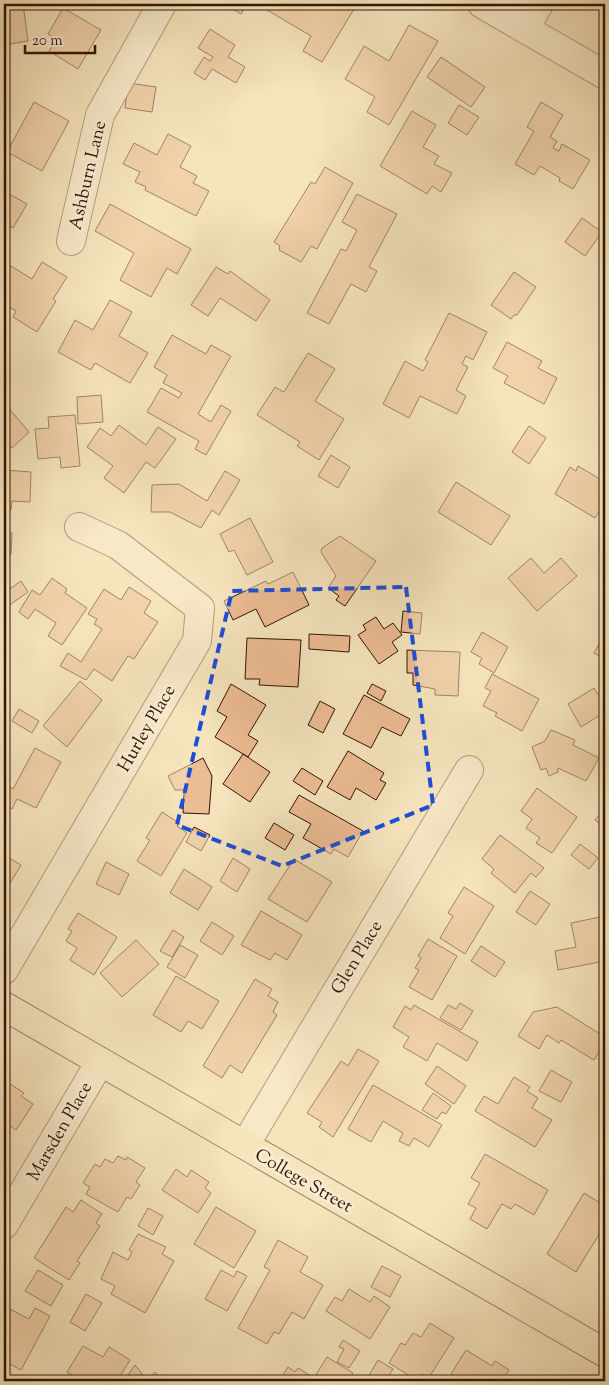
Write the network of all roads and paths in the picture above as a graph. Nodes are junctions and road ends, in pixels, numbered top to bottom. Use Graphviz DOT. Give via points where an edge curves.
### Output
graph roads {
  1 [pos="162,4"];
  2 [pos="482,4"];
  3 [pos="539,4"];
  4 [pos="526,29"];
  5 [pos="605,75"];
  6 [pos="71,241"];
  7 [pos="79,527"];
  8 [pos="469,770"];
  9 [pos="4,970"];
  10 [pos="4,1006"];
  11 [pos="100,1062"];
  12 [pos="244,1145"];
  13 [pos="4,1225"];
  14 [pos="605,1353"];
  1 -- 6 [label="street, Ashburn Lane" via="100,114"];
  2 -- 4 [label="street"];
  3 -- 4 [label="street"];
  4 -- 5 [label="street"];
  7 -- 9 [label="street, Hurley Place" via="118,544 200,608 197,641"];
  8 -- 12 [label="street, Glen Place"];
  10 -- 11 [label="main road, College Street"];
  11 -- 12 [label="main road, College Street"];
  11 -- 13 [label="street, Marsden Place"];
  12 -- 14 [label="main road, College Street"];
}
